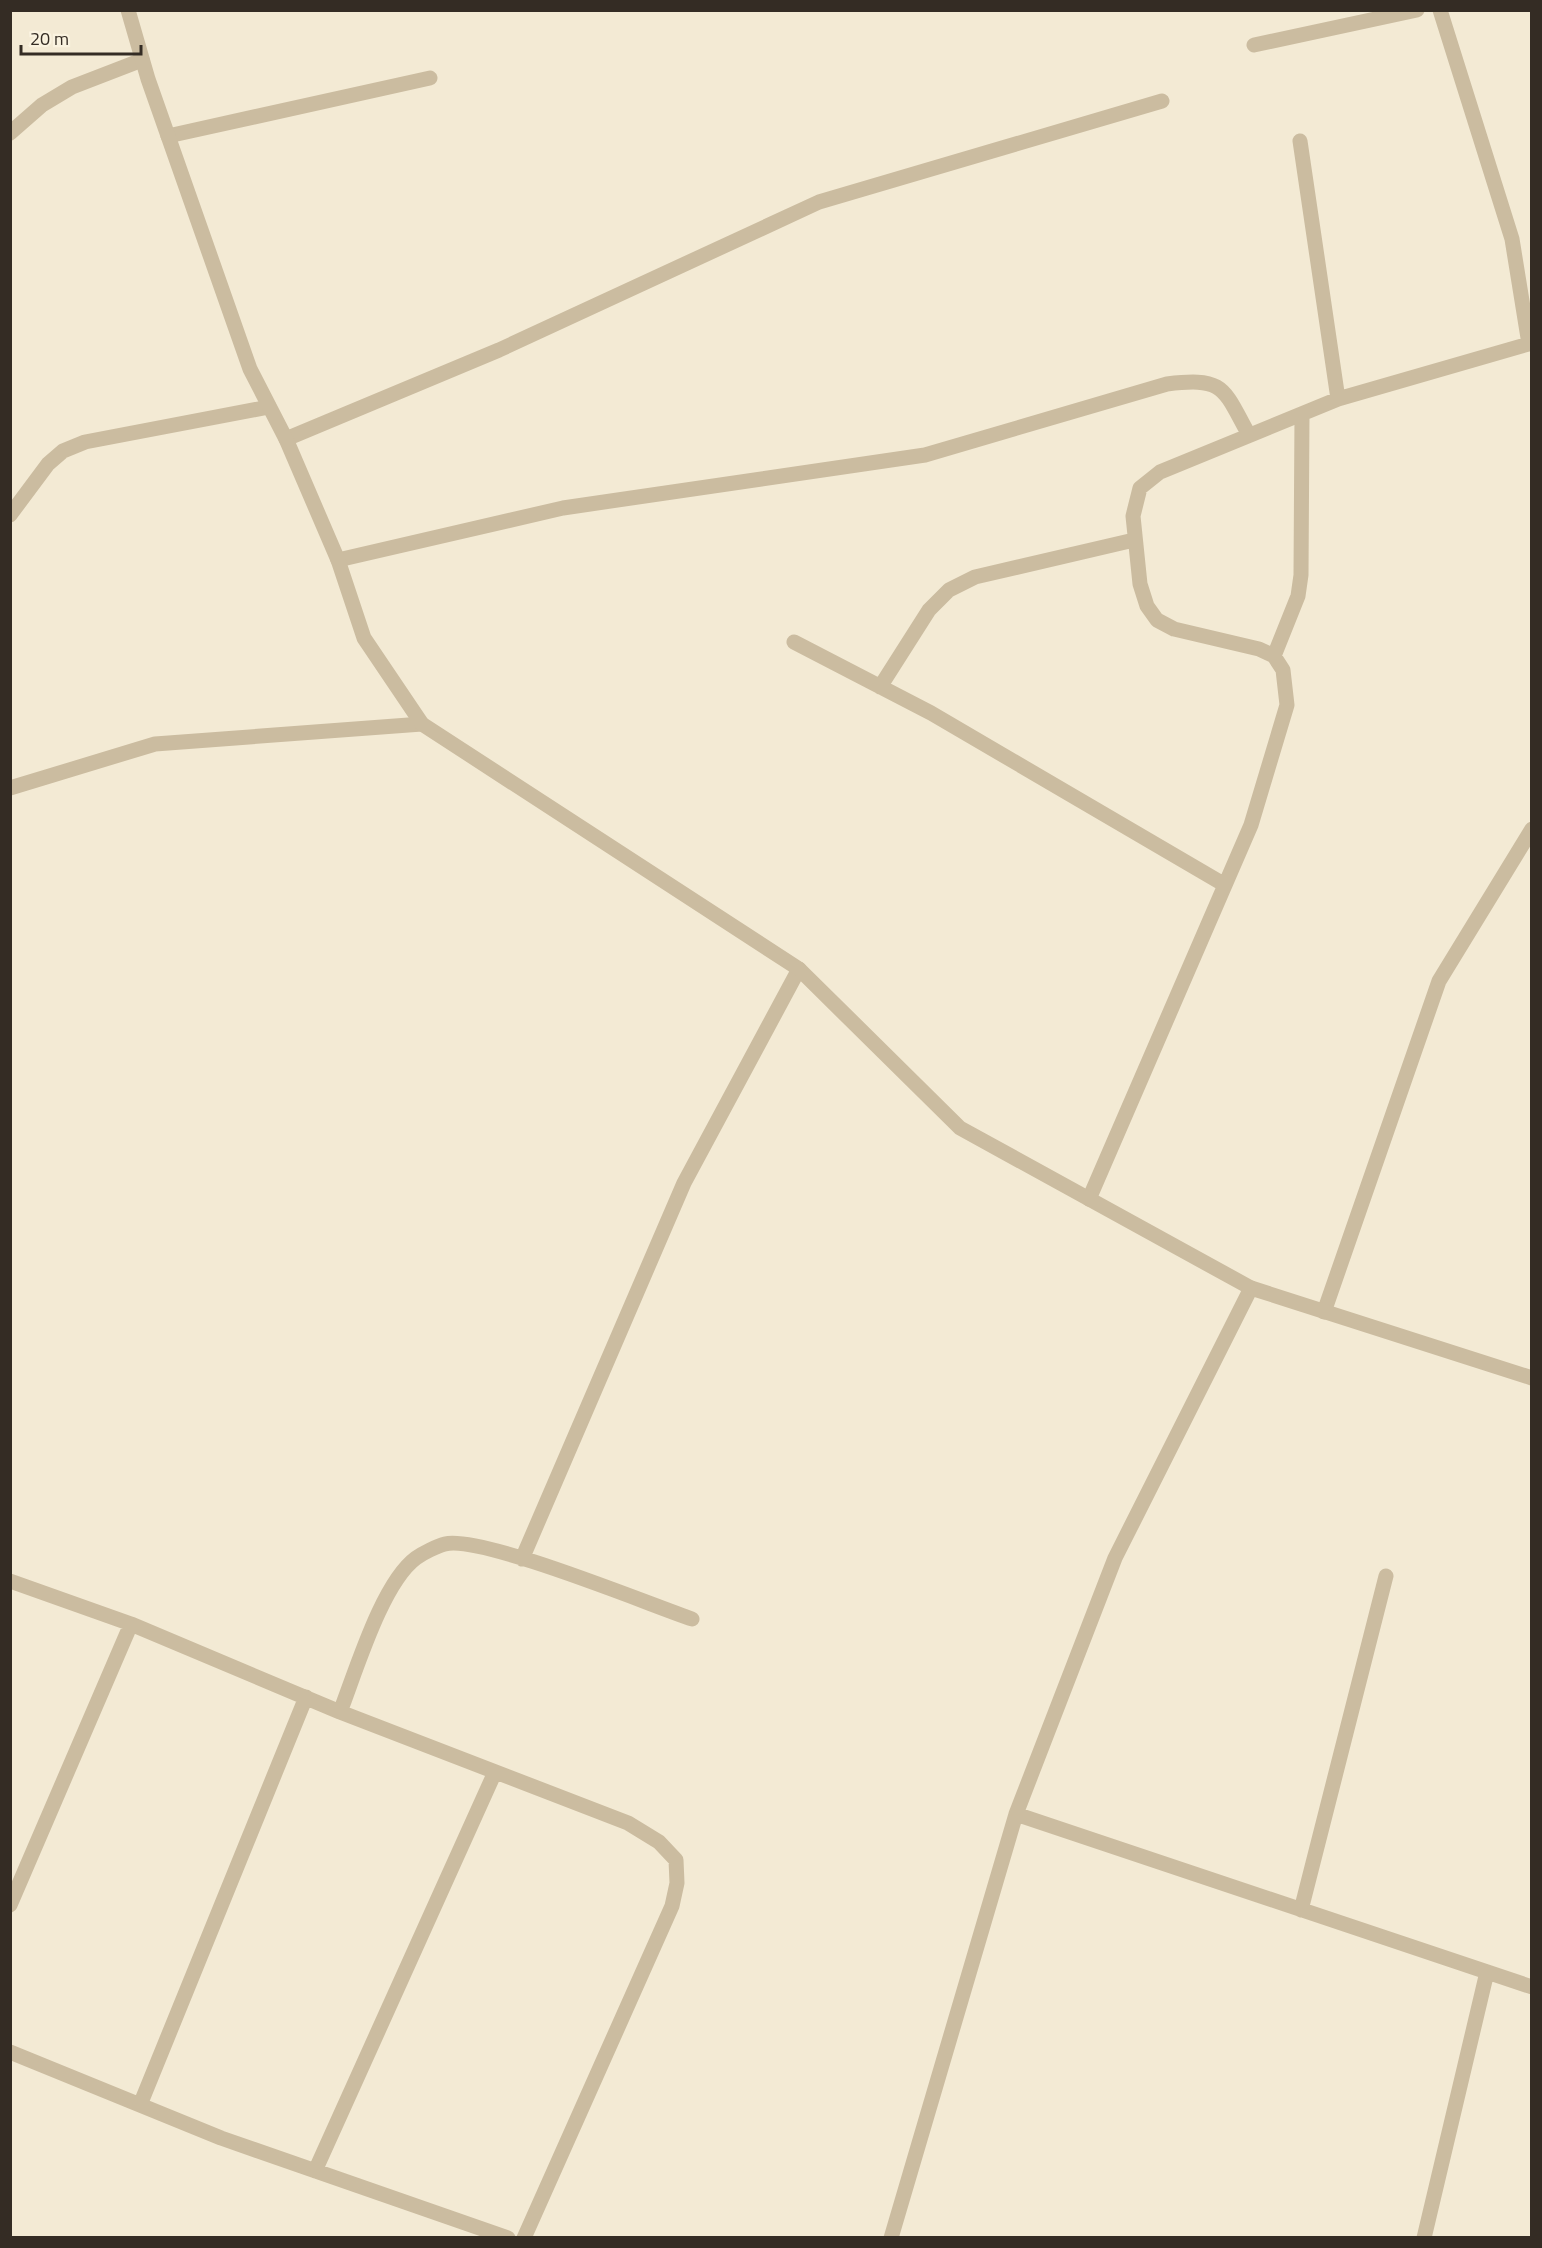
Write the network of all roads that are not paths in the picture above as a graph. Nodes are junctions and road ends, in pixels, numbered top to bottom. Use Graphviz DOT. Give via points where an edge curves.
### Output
graph roads {
  1 [pos="128,10"];
  2 [pos="1418,10"];
  3 [pos="1440,10"];
  4 [pos="1254,45"];
  5 [pos="142,60"];
  6 [pos="430,78"];
  7 [pos="1162,101"];
  8 [pos="10,133"];
  9 [pos="168,136"];
  10 [pos="1300,141"];
  11 [pos="1530,343"];
  12 [pos="1338,399"];
  13 [pos="269,407"];
  14 [pos="1302,414"];
  15 [pos="1249,435"];
  16 [pos="286,439"];
  17 [pos="10,515"];
  18 [pos="1134,540"];
  19 [pos="338,560"];
  20 [pos="794,642"];
  21 [pos="1274,656"];
  22 [pos="880,687"];
  23 [pos="422,724"];
  24 [pos="10,788"];
  25 [pos="1532,829"];
  26 [pos="1225,885"];
  27 [pos="800,969"];
  28 [pos="1089,1200"];
  29 [pos="1251,1288"];
  30 [pos="1324,1312"];
  31 [pos="1532,1378"];
  32 [pos="522,1559"];
  33 [pos="1386,1576"];
  34 [pos="10,1581"];
  35 [pos="692,1619"];
  36 [pos="131,1624"];
  37 [pos="306,1697"];
  38 [pos="340,1712"];
  39 [pos="495,1772"];
  40 [pos="1016,1814"];
  41 [pos="10,1905"];
  42 [pos="1300,1910"];
  43 [pos="1487,1972"];
  44 [pos="1532,1987"];
  45 [pos="10,2052"];
  46 [pos="140,2105"];
  47 [pos="315,2171"];
  48 [pos="508,2238"];
  49 [pos="524,2238"];
  50 [pos="891,2238"];
  51 [pos="1424,2238"];
  1 -- 5 [label="street"];
  2 -- 4 [label="street"];
  3 -- 11 [label="street" via="1512,239"];
  5 -- 8 [label="street" via="72,87 42,105"];
  5 -- 9 [label="street"];
  6 -- 9 [label="street"];
  7 -- 16 [label="street" via="819,202 499,350"];
  9 -- 13 [label="street" via="250,369"];
  10 -- 12 [label="street"];
  11 -- 12 [label="street"];
  12 -- 14 [label="street"];
  13 -- 16 [label="street"];
  13 -- 17 [label="street" via="63,451 48,464"];
  14 -- 15 [label="street"];
  14 -- 21 [label="street" via="1301,574 1298,596"];
  15 -- 18 [label="street" via="1160,472 1140,488"];
  15 -- 19 [label="street" via="1226,393 1215,384 1198,380 1167,384 925,455 563,508"];
  16 -- 19 [label="street"];
  18 -- 21 [label="street" via="1140,585 1157,620 1174,629"];
  18 -- 22 [label="street" via="975,577 949,590 929,610"];
  19 -- 23 [label="street" via="364,638"];
  20 -- 22 [label="street"];
  21 -- 26 [label="street" via="1283,670 1287,705 1251,825"];
  22 -- 26 [label="street"];
  23 -- 24 [label="street" via="155,744"];
  23 -- 27 [label="street"];
  25 -- 30 [label="street" via="1439,981"];
  26 -- 28 [label="street"];
  27 -- 28 [label="street" via="960,1128"];
  27 -- 32 [label="street" via="684,1183"];
  28 -- 29 [label="street"];
  29 -- 30 [label="street"];
  29 -- 40 [label="street" via="1115,1558"];
  30 -- 31 [label="street"];
  32 -- 35 [label="street"];
  32 -- 38 [label="street" via="496,1550 446,1544 416,1558 382,1607"];
  33 -- 42 [label="street"];
  34 -- 36 [label="street"];
  36 -- 37 [label="street"];
  36 -- 41 [label="street"];
  37 -- 38 [label="street"];
  37 -- 46 [label="street"];
  38 -- 39 [label="street"];
  39 -- 47 [label="street"];
  39 -- 49 [label="street" via="628,1823 659,1842 676,1860 672,1906"];
  40 -- 42 [label="street"];
  40 -- 50 [label="street"];
  42 -- 43 [label="street"];
  43 -- 44 [label="street"];
  43 -- 51 [label="street"];
  45 -- 46 [label="street"];
  46 -- 47 [label="street"];
  47 -- 48 [label="street"];
}
